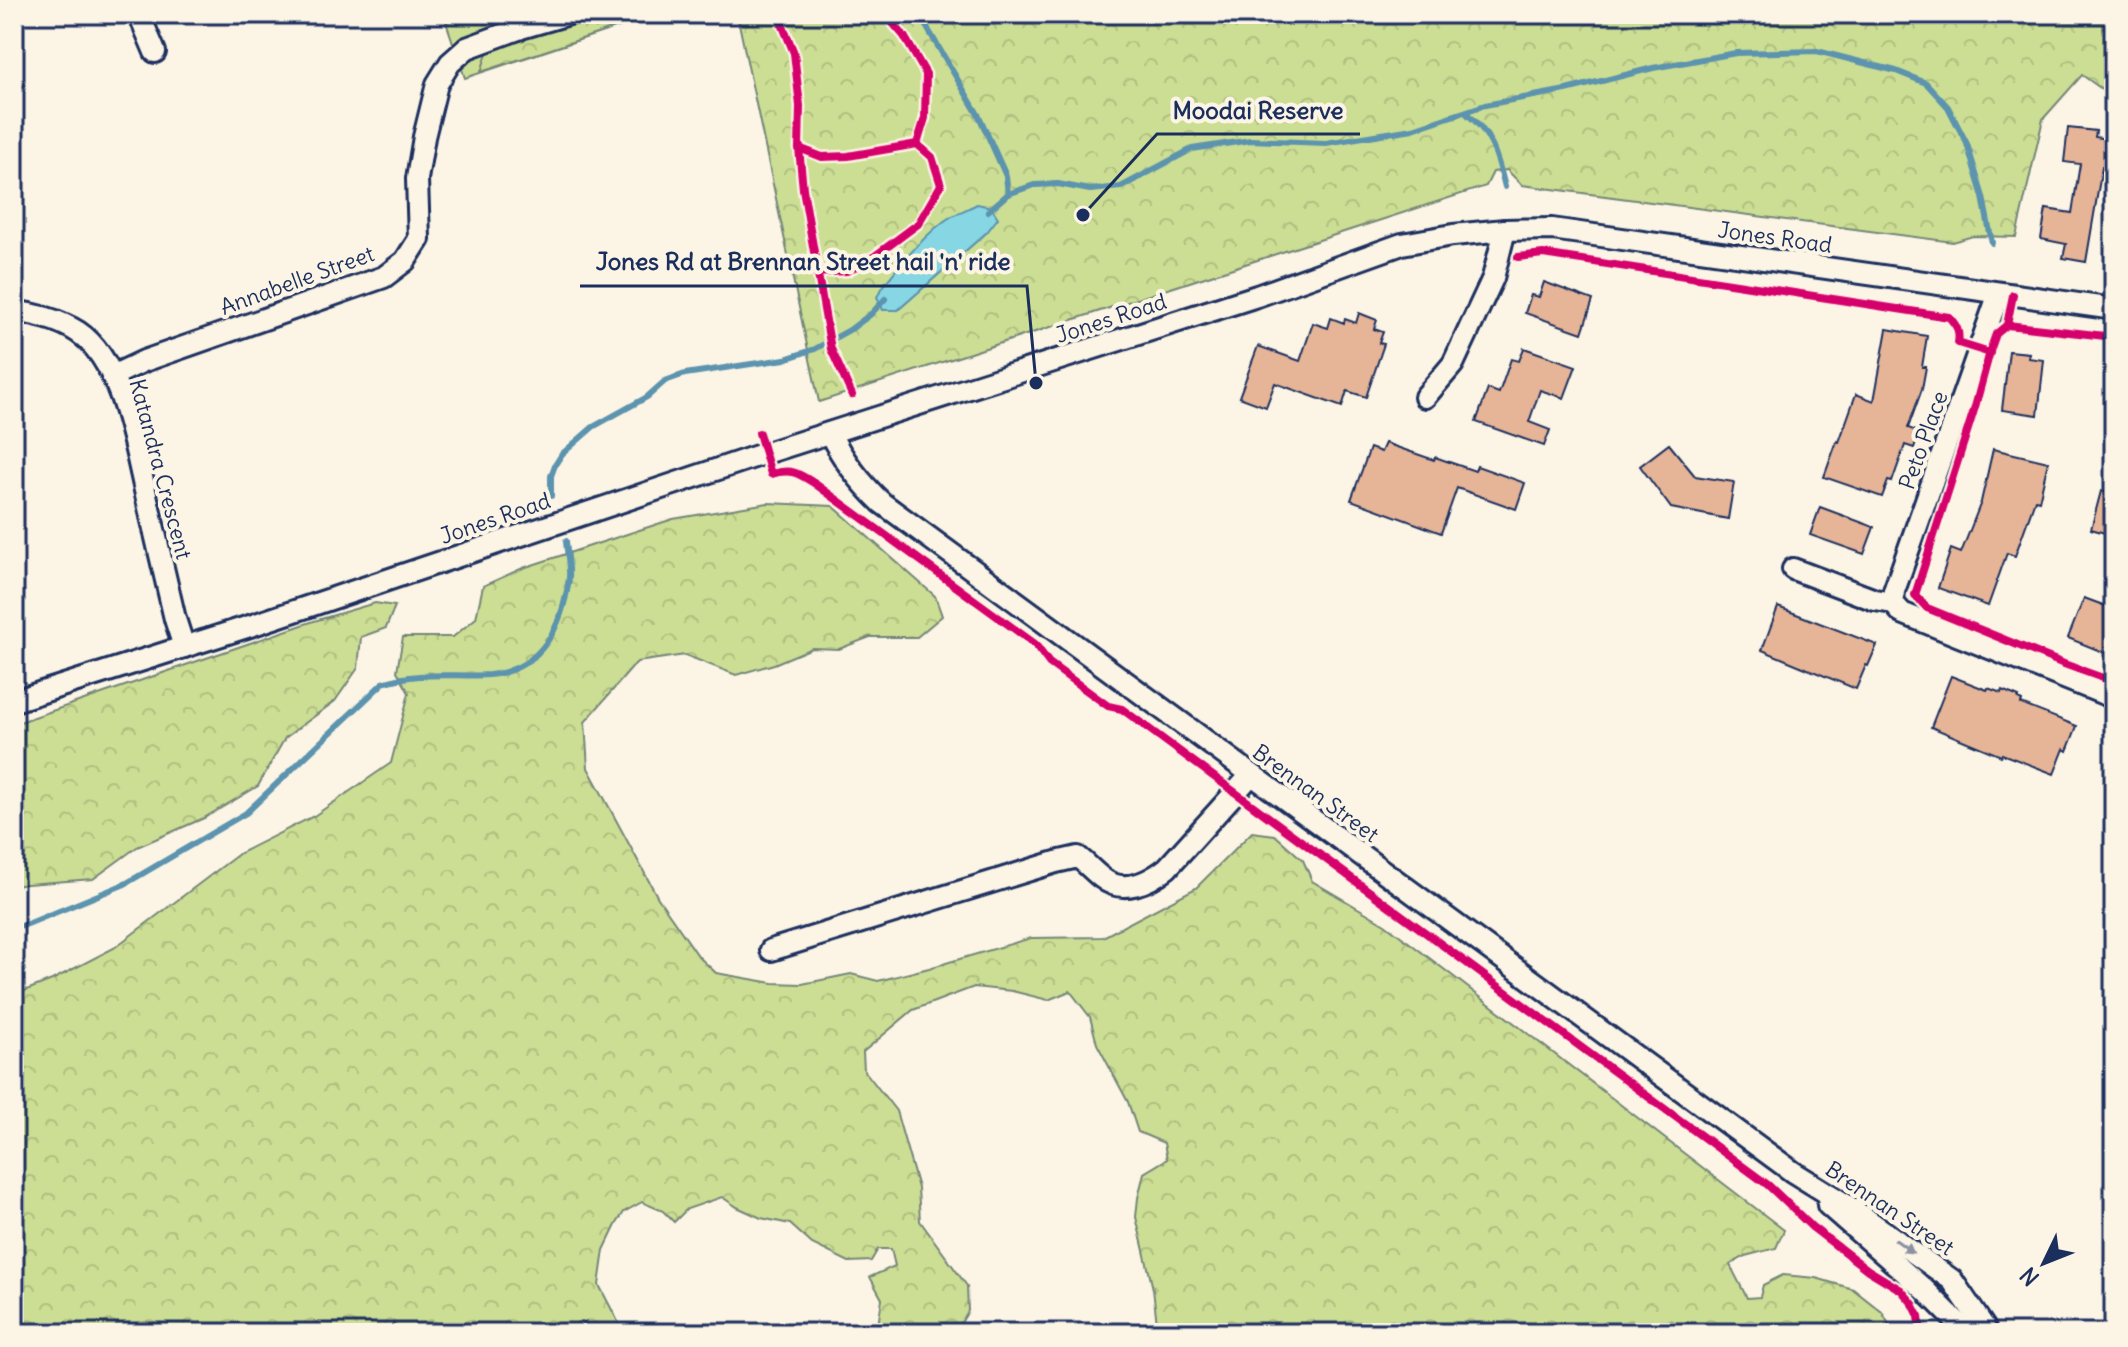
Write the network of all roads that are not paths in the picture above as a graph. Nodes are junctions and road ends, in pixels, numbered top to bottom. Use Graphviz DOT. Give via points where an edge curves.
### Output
graph roads {
  1 [pos="139,14"];
  2 [pos="569,14"];
  3 [pos="155,52"];
  4 [pos="1505,230"];
  5 [pos="1999,293"];
  6 [pos="2114,309"];
  7 [pos="14,311"];
  8 [pos="112,376"];
  9 [pos="1425,397"];
  10 [pos="830,433"];
  11 [pos="1793,569"];
  12 [pos="1893,603"];
  13 [pos="184,647"];
  14 [pos="2114,698"];
  15 [pos="14,701"];
  16 [pos="1251,775"];
  17 [pos="771,950"];
  18 [pos="1793,1172"];
  19 [pos="1955,1331"];
  20 [pos="1989,1331"];
  1 -- 3 [label="street"];
  2 -- 8 [label="street, Annabelle Street" via="467,48 450,63 437,84 424,137 417,179 419,239 405,261 384,277"];
  4 -- 5 [label="street, Jones Road" via="1552,229"];
  4 -- 9 [label="street" via="1493,278 1453,364"];
  4 -- 10 [label="street, Jones Road" via="1402,244"];
  5 -- 6 [label="street, Jones Road"];
  5 -- 12 [label="street, Peto Place"];
  7 -- 8 [label="street, Katandra Crescent" via="47,317 79,333"];
  8 -- 13 [label="street, Katandra Crescent" via="130,427"];
  10 -- 13 [label="street, Jones Road"];
  10 -- 16 [label="street, Brennan Street" via="861,484 882,503"];
  11 -- 12 [label="street"];
  12 -- 14 [label="street" via="1902,613"];
  13 -- 15 [label="street, Jones Road"];
  16 -- 17 [label="street" via="1167,868 1138,884 1118,886 1104,880 1078,857"];
  16 -- 18 [label="street, Brennan Street"];
  18 -- 19 [label="street, Brennan Street" via="1925,1290"];
  18 -- 20 [label="street, Brennan Street, one-way" via="1952,1280"];
  19 -- 20 [label="street, Brennan Street"];
}
